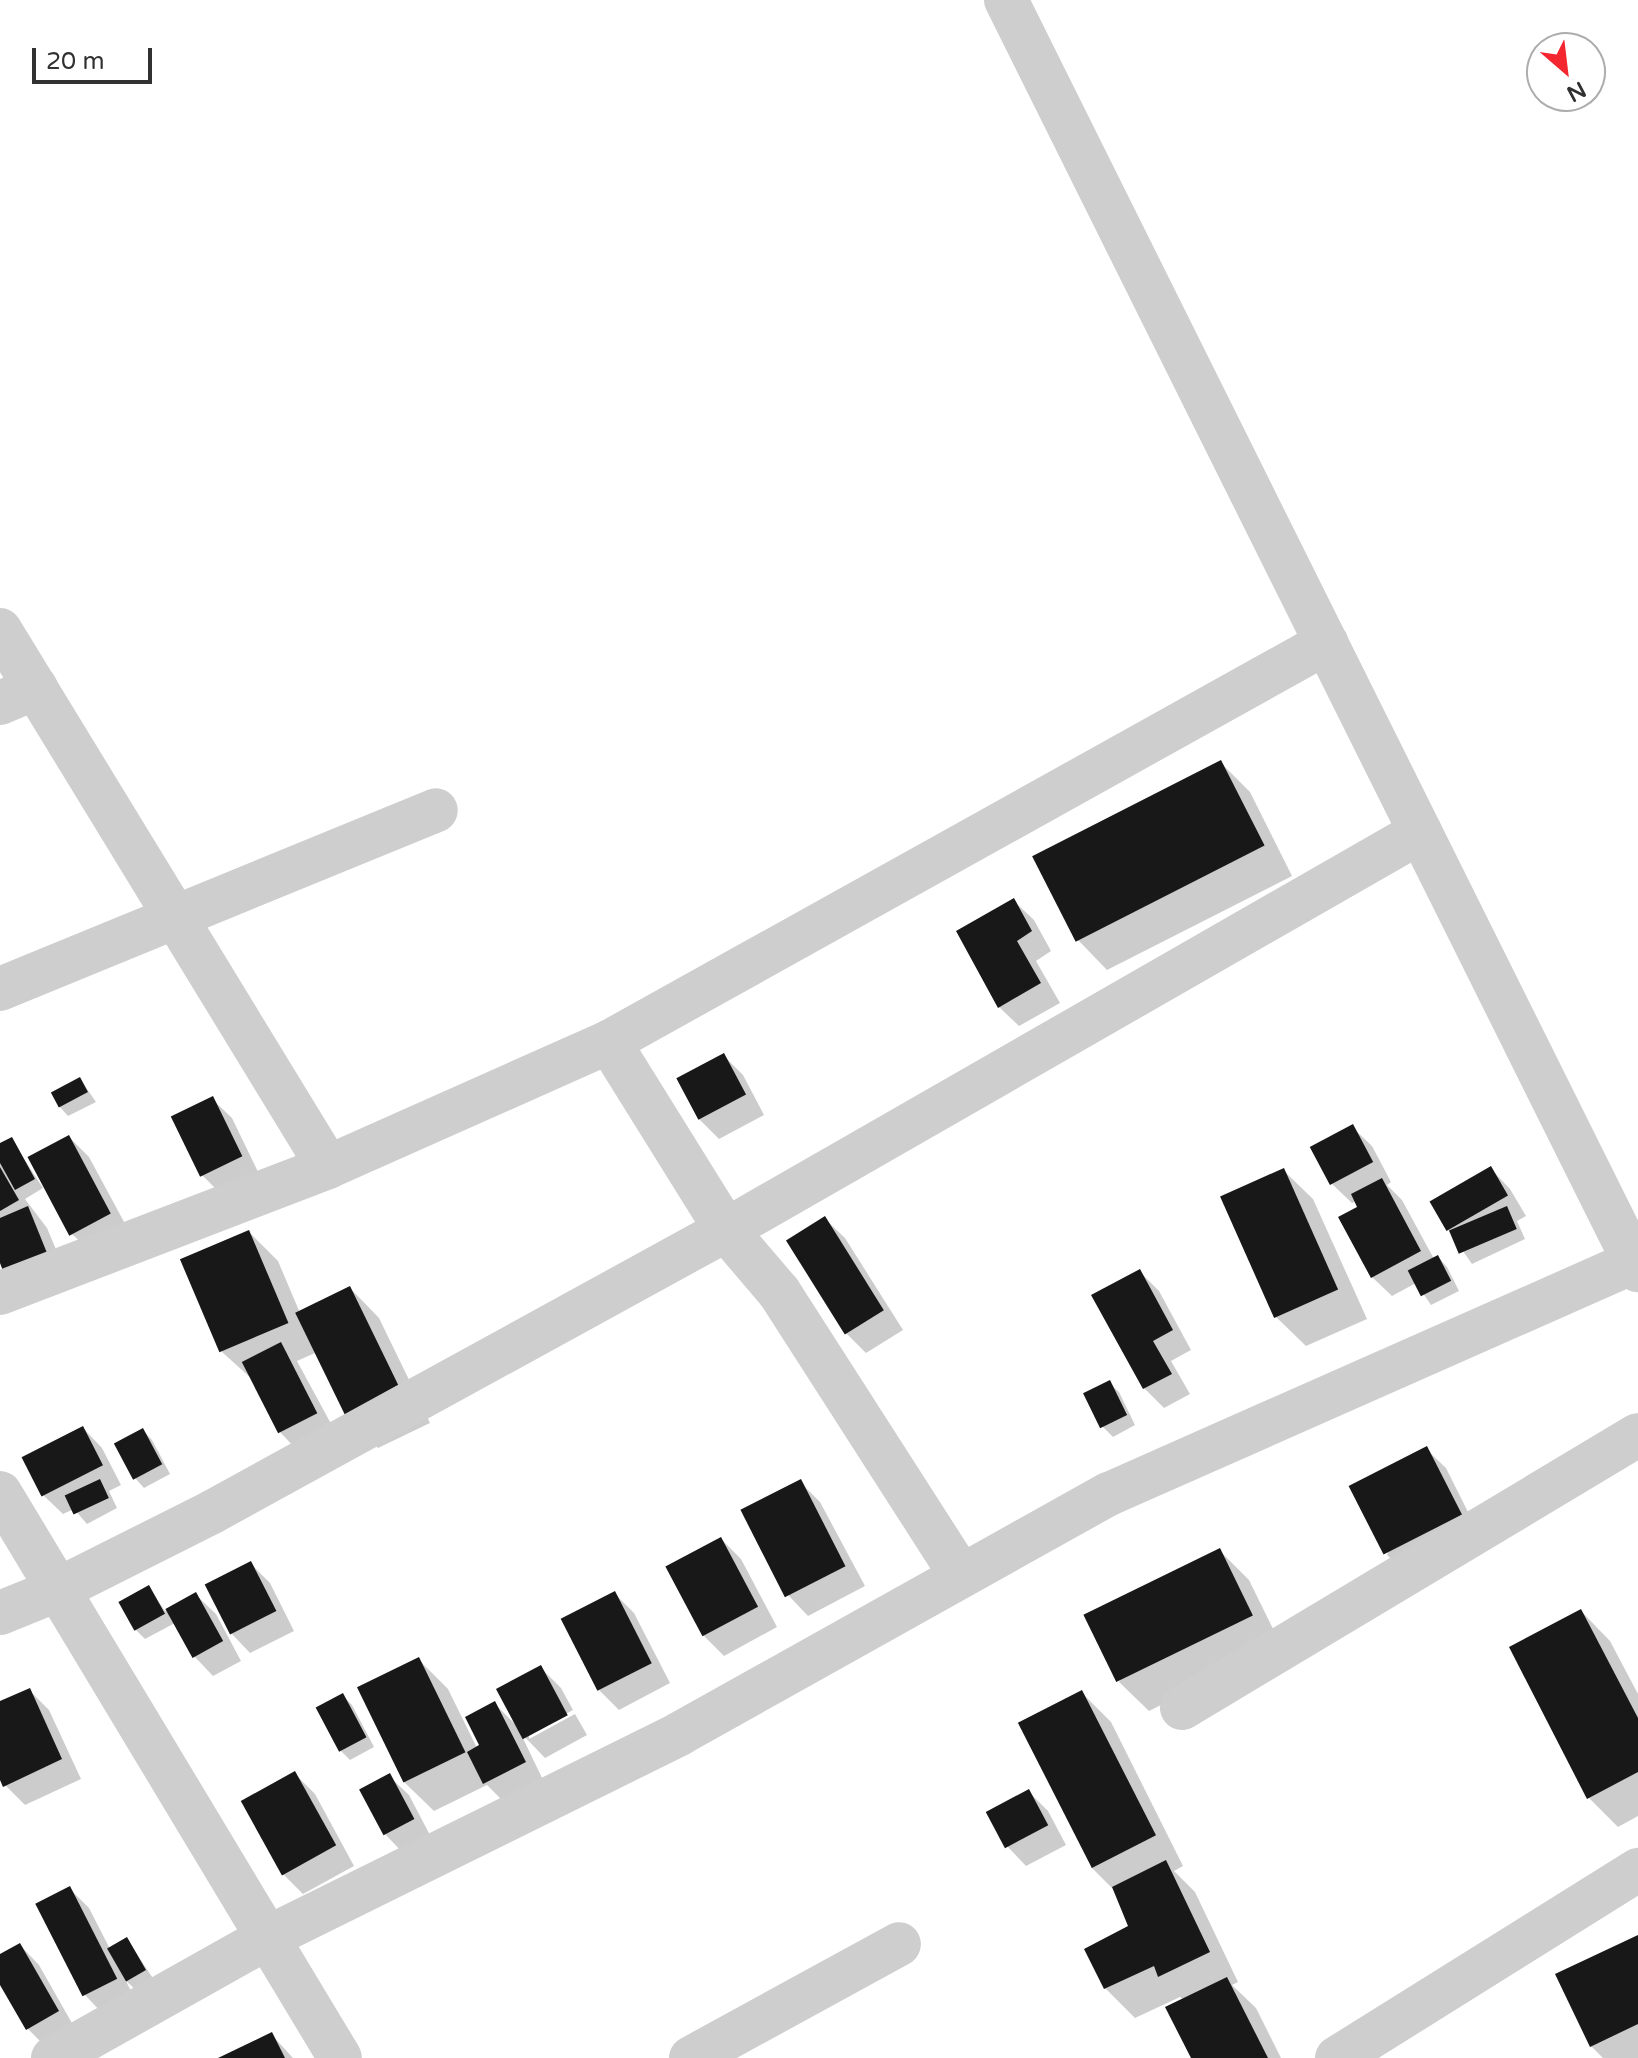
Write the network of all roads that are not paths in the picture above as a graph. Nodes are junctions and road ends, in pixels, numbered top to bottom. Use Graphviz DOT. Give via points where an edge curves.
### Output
graph roads {
  1 [pos="1006,0"];
  2 [pos="0,630"];
  3 [pos="1326,643"];
  4 [pos="18,696"];
  5 [pos="436,810"];
  6 [pos="1420,832"];
  7 [pos="174,915"];
  8 [pos="0,989"];
  9 [pos="609,1042"];
  10 [pos="328,1167"];
  11 [pos="726,1230"];
  12 [pos="1637,1264"];
  13 [pos="0,1293"];
  14 [pos="1638,1435"];
  15 [pos="0,1493"];
  16 [pos="961,1576"];
  17 [pos="57,1590"];
  18 [pos="0,1613"];
  19 [pos="1182,1708"];
  20 [pos="1638,1870"];
  21 [pos="269,1937"];
  22 [pos="899,1944"];
  23 [pos="53,2058"];
  24 [pos="340,2058"];
  25 [pos="691,2058"];
  26 [pos="1337,2058"];
  1 -- 3 [label="street"];
  2 -- 4 [label="street"];
  3 -- 6 [label="street"];
  3 -- 9 [label="street"];
  4 -- 7 [label="street"];
  5 -- 7 [label="street"];
  6 -- 11 [label="street"];
  6 -- 12 [label="street"];
  7 -- 8 [label="street"];
  7 -- 10 [label="street"];
  9 -- 10 [label="street"];
  9 -- 11 [label="street"];
  10 -- 13 [label="street"];
  11 -- 16 [label="street" via="779,1292"];
  11 -- 17 [label="street" via="212,1512"];
  12 -- 16 [label="street" via="1109,1494"];
  14 -- 19 [label="street"];
  15 -- 17 [label="street"];
  16 -- 21 [label="street" via="679,1734"];
  17 -- 18 [label="street"];
  17 -- 21 [label="street"];
  20 -- 26 [label="street"];
  21 -- 23 [label="street"];
  21 -- 24 [label="street"];
  22 -- 25 [label="street"];
}
